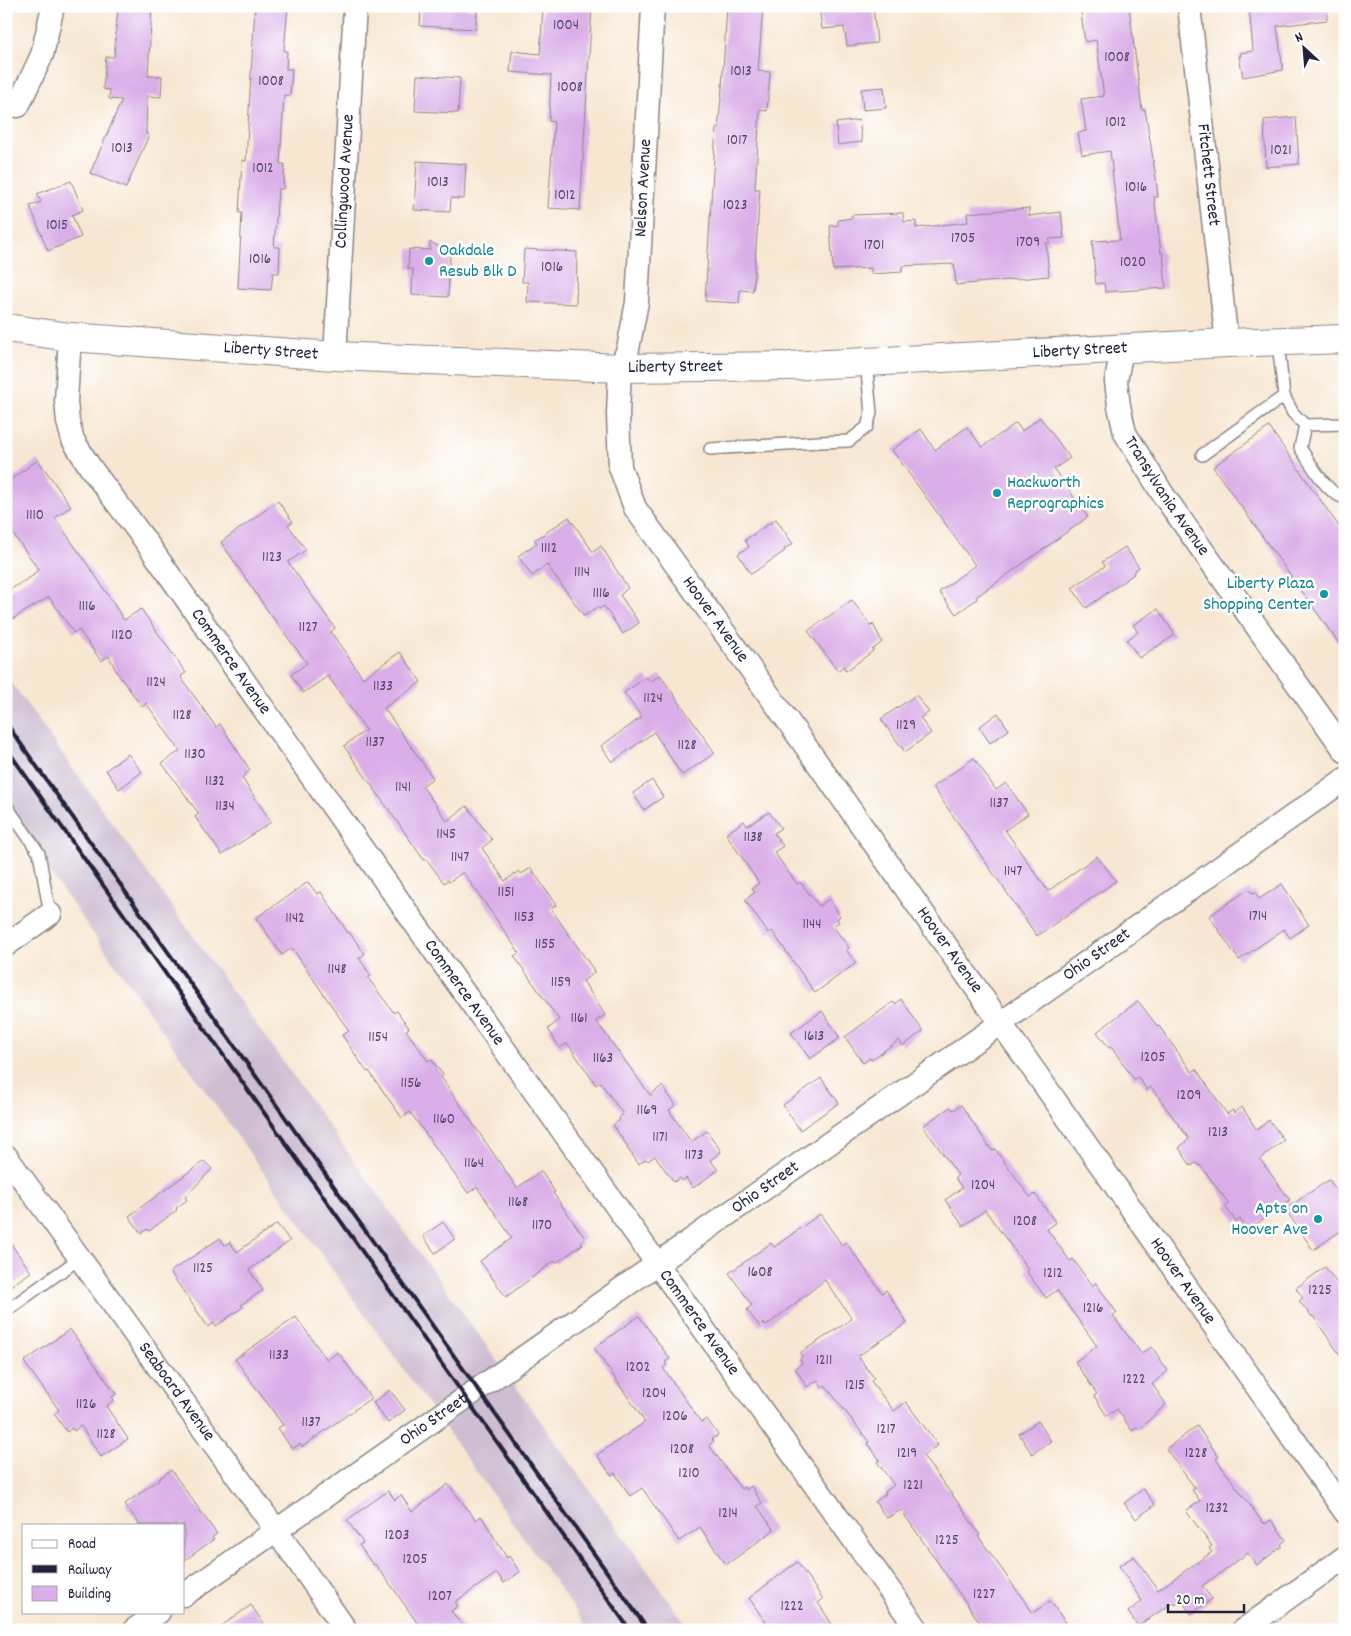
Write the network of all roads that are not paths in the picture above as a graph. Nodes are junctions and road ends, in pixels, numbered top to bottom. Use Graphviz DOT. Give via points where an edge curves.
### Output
graph roads {
  1 [pos="53,6"];
  2 [pos="354,6"];
  3 [pos="653,6"];
  4 [pos="1189,6"];
  5 [pos="18,106"];
  6 [pos="6,328"];
  7 [pos="70,337"];
  8 [pos="1345,340"];
  9 [pos="1278,342"];
  10 [pos="1227,343"];
  11 [pos="1122,349"];
  12 [pos="335,356"];
  13 [pos="866,362"];
  14 [pos="620,368"];
  15 [pos="1284,396"];
  16 [pos="1345,424"];
  17 [pos="1305,425"];
  18 [pos="710,449"];
  19 [pos="1202,454"];
  20 [pos="1345,497"];
  21 [pos="1345,751"];
  22 [pos="1345,778"];
  23 [pos="6,805"];
  24 [pos="50,914"];
  25 [pos="6,945"];
  26 [pos="1001,1023"];
  27 [pos="6,1156"];
  28 [pos="80,1258"];
  29 [pos="657,1264"];
  30 [pos="6,1311"];
  31 [pos="1345,1512"];
  32 [pos="276,1530"];
  33 [pos="1345,1557"];
  34 [pos="185,1594"];
  35 [pos="156,1614"];
  36 [pos="134,1630"];
  37 [pos="346,1630"];
  38 [pos="918,1630"];
  39 [pos="1243,1630"];
  1 -- 5 [label="street" via="42,55"];
  2 -- 12 [label="street, Collingwood Avenue"];
  3 -- 14 [label="street, Nelson Avenue" via="638,293 628,350"];
  4 -- 10 [label="street, Fitchett Street"];
  6 -- 7 [label="main road, Liberty Street"];
  7 -- 12 [label="main road, Liberty Street"];
  7 -- 29 [label="street, Commerce Avenue" via="68,422 73,440 90,467"];
  8 -- 9 [label="main road, Liberty Street"];
  9 -- 10 [label="main road, Liberty Street"];
  9 -- 15 [label="lane"];
  10 -- 11 [label="main road, Liberty Street"];
  11 -- 13 [label="main road, Liberty Street"];
  11 -- 21 [label="street, Transylvania Avenue" via="1116,381 1125,433 1164,496"];
  12 -- 14 [label="main road, Liberty Street"];
  13 -- 14 [label="main road, Liberty Street"];
  13 -- 18 [label="lane" via="871,413 867,427 849,442"];
  14 -- 26 [label="street, Hoover Avenue" via="620,468 635,508"];
  15 -- 17 [label="lane" via="1293,413"];
  15 -- 19 [label="lane"];
  16 -- 17 [label="lane"];
  17 -- 20 [label="lane" via="1300,448 1329,489"];
  22 -- 26 [label="street, Ohio Street"];
  23 -- 24 [label="lane" via="39,853"];
  24 -- 25 [label="street"];
  26 -- 29 [label="street, Ohio Street"];
  26 -- 31 [label="street, Hoover Avenue"];
  27 -- 28 [label="street, Seaboard Avenue"];
  28 -- 30 [label="lane"];
  28 -- 32 [label="street, Seaboard Avenue"];
  29 -- 32 [label="street, Ohio Street"];
  29 -- 38 [label="street, Commerce Avenue"];
  32 -- 34 [label="street, Ohio Street"];
  32 -- 37 [label="street, Seaboard Avenue"];
  33 -- 39 [label="street"];
  35 -- 36 [label="street"];
}
